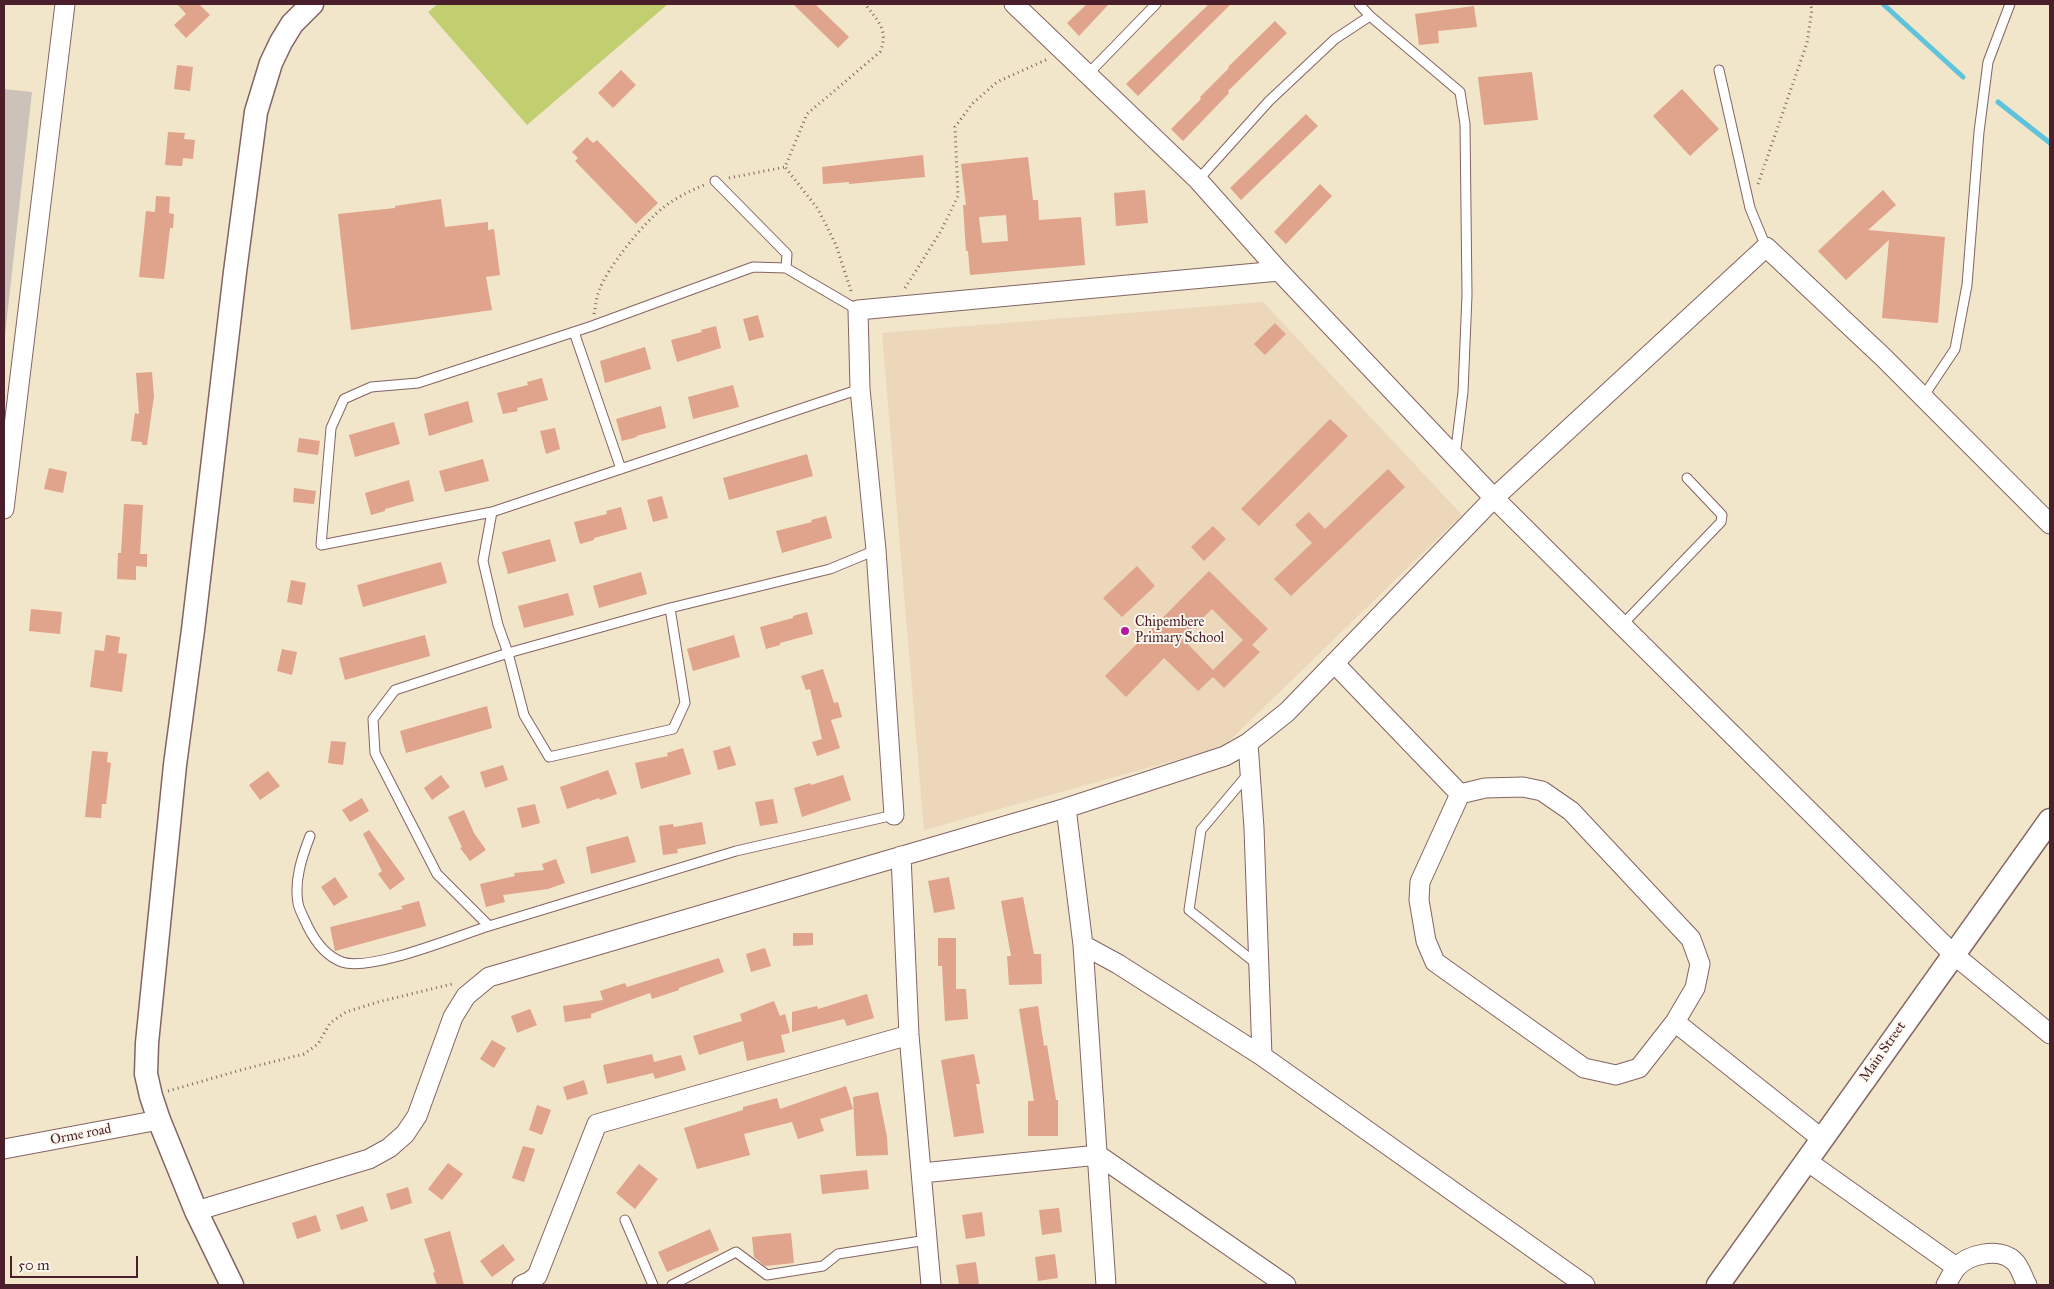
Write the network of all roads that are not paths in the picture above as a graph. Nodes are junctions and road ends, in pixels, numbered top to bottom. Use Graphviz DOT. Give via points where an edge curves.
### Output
graph roads {
  1 [pos="65,4"];
  2 [pos="312,4"];
  3 [pos="1014,4"];
  4 [pos="1156,4"];
  5 [pos="1359,4"];
  6 [pos="2010,4"];
  7 [pos="1370,16"];
  8 [pos="1719,70"];
  9 [pos="1088,74"];
  10 [pos="1198,180"];
  11 [pos="716,181"];
  12 [pos="1766,248"];
  13 [pos="786,268"];
  14 [pos="1279,271"];
  15 [pos="858,310"];
  16 [pos="574,332"];
  17 [pos="860,389"];
  18 [pos="1923,398"];
  19 [pos="1455,456"];
  20 [pos="621,469"];
  21 [pos="1687,478"];
  22 [pos="1494,498"];
  23 [pos="4,509"];
  24 [pos="492,512"];
  25 [pos="2050,524"];
  26 [pos="876,550"];
  27 [pos="670,608"];
  28 [pos="1622,625"];
  29 [pos="508,653"];
  30 [pos="1334,663"];
  31 [pos="1248,743"];
  32 [pos="1249,773"];
  33 [pos="1460,794"];
  34 [pos="1066,808"];
  35 [pos="894,816"];
  36 [pos="2050,820"];
  37 [pos="310,836"];
  38 [pos="901,856"];
  39 [pos="489,926"];
  40 [pos="1082,945"];
  41 [pos="1953,954"];
  42 [pos="1258,965"];
  43 [pos="1675,1022"];
  44 [pos="2050,1034"];
  45 [pos="909,1035"];
  46 [pos="1262,1056"];
  47 [pos="159,1120"];
  48 [pos="1822,1139"];
  49 [pos="4,1149"];
  50 [pos="1098,1155"];
  51 [pos="1807,1161"];
  52 [pos="922,1173"];
  53 [pos="196,1211"];
  54 [pos="625,1220"];
  55 [pos="927,1240"];
  56 [pos="1956,1267"];
  57 [pos="232,1285"];
  58 [pos="522,1285"];
  59 [pos="653,1285"];
  60 [pos="672,1285"];
  61 [pos="931,1285"];
  62 [pos="1106,1285"];
  63 [pos="1286,1285"];
  64 [pos="1585,1285"];
  65 [pos="1718,1285"];
  66 [pos="1946,1285"];
  67 [pos="2027,1285"];
  1 -- 23 [label="street"];
  2 -- 47 [label="street" via="292,24 281,42 256,112 175,765 147,1043 146,1074"];
  3 -- 9 [label="street"];
  4 -- 9 [label="lane"];
  5 -- 7 [label="lane"];
  6 -- 18 [label="lane" via="1988,62 1967,285 1955,349"];
  7 -- 10 [label="lane" via="1335,39 1269,101"];
  7 -- 19 [label="lane" via="1460,92 1465,124 1467,295 1463,392"];
  8 -- 12 [label="lane" via="1750,208"];
  9 -- 10 [label="street"];
  10 -- 14 [label="street"];
  11 -- 13 [label="lane" via="787,254"];
  12 -- 18 [label="street"];
  12 -- 22 [label="street"];
  13 -- 15 [label="lane"];
  13 -- 16 [label="lane" via="753,267"];
  14 -- 15 [label="street"];
  14 -- 19 [label="street"];
  15 -- 17 [label="street"];
  16 -- 20 [label="lane"];
  16 -- 24 [label="lane" via="418,383 371,387 344,399 331,428 321,545"];
  17 -- 20 [label="lane"];
  17 -- 26 [label="street"];
  18 -- 25 [label="street"];
  19 -- 22 [label="street"];
  20 -- 24 [label="lane"];
  21 -- 28 [label="lane" via="1722,515 1721,522"];
  22 -- 28 [label="street"];
  22 -- 30 [label="street"];
  24 -- 29 [label="lane" via="483,562"];
  26 -- 27 [label="lane" via="830,570"];
  26 -- 35 [label="street"];
  27 -- 29 [label="lane"];
  27 -- 29 [label="lane" via="685,703 673,729 549,757 524,715"];
  28 -- 41 [label="street"];
  29 -- 39 [label="lane" via="395,690 373,719 375,753 438,874"];
  30 -- 31 [label="street" via="1287,712"];
  30 -- 33 [label="street"];
  31 -- 32 [label="street"];
  31 -- 34 [label="street" via="1225,756"];
  32 -- 42 [label="street"];
  32 -- 42 [label="lane" via="1201,830 1189,910"];
  33 -- 43 [label="street" via="1485,788 1523,787 1542,791 1571,811 1691,940 1700,964 1695,988"];
  33 -- 43 [label="street" via="1420,882 1419,900 1426,941 1435,962 1584,1068 1616,1075 1639,1068"];
  34 -- 38 [label="street"];
  34 -- 40 [label="street"];
  35 -- 39 [label="lane" via="736,850"];
  36 -- 41 [label="street, Main Street"];
  37 -- 39 [label="lane" via="300,862 298,904 323,950 342,962 365,964 386,960"];
  38 -- 45 [label="street"];
  38 -- 53 [label="street" via="489,977 466,996 453,1017 417,1116 405,1134 389,1148 370,1159"];
  40 -- 46 [label="street" via="1118,964"];
  40 -- 50 [label="street"];
  41 -- 44 [label="street"];
  41 -- 48 [label="street, Main Street"];
  42 -- 46 [label="street"];
  43 -- 48 [label="street"];
  45 -- 52 [label="street"];
  45 -- 58 [label="street" via="597,1124 537,1276"];
  46 -- 64 [label="street"];
  47 -- 49 [label="street, Orme road"];
  47 -- 53 [label="street"];
  48 -- 51 [label="street, Main Street"];
  50 -- 52 [label="street"];
  50 -- 62 [label="street"];
  50 -- 63 [label="street"];
  51 -- 56 [label="street"];
  51 -- 65 [label="street, Main Street"];
  52 -- 55 [label="street"];
  53 -- 57 [label="street"];
  54 -- 59 [label="lane"];
  55 -- 60 [label="lane" via="838,1254 823,1266 767,1276 736,1252"];
  55 -- 61 [label="street"];
  56 -- 66 [label="street"];
  56 -- 67 [label="street" via="1975,1256 1993,1253 2006,1256 2015,1261"];
}
